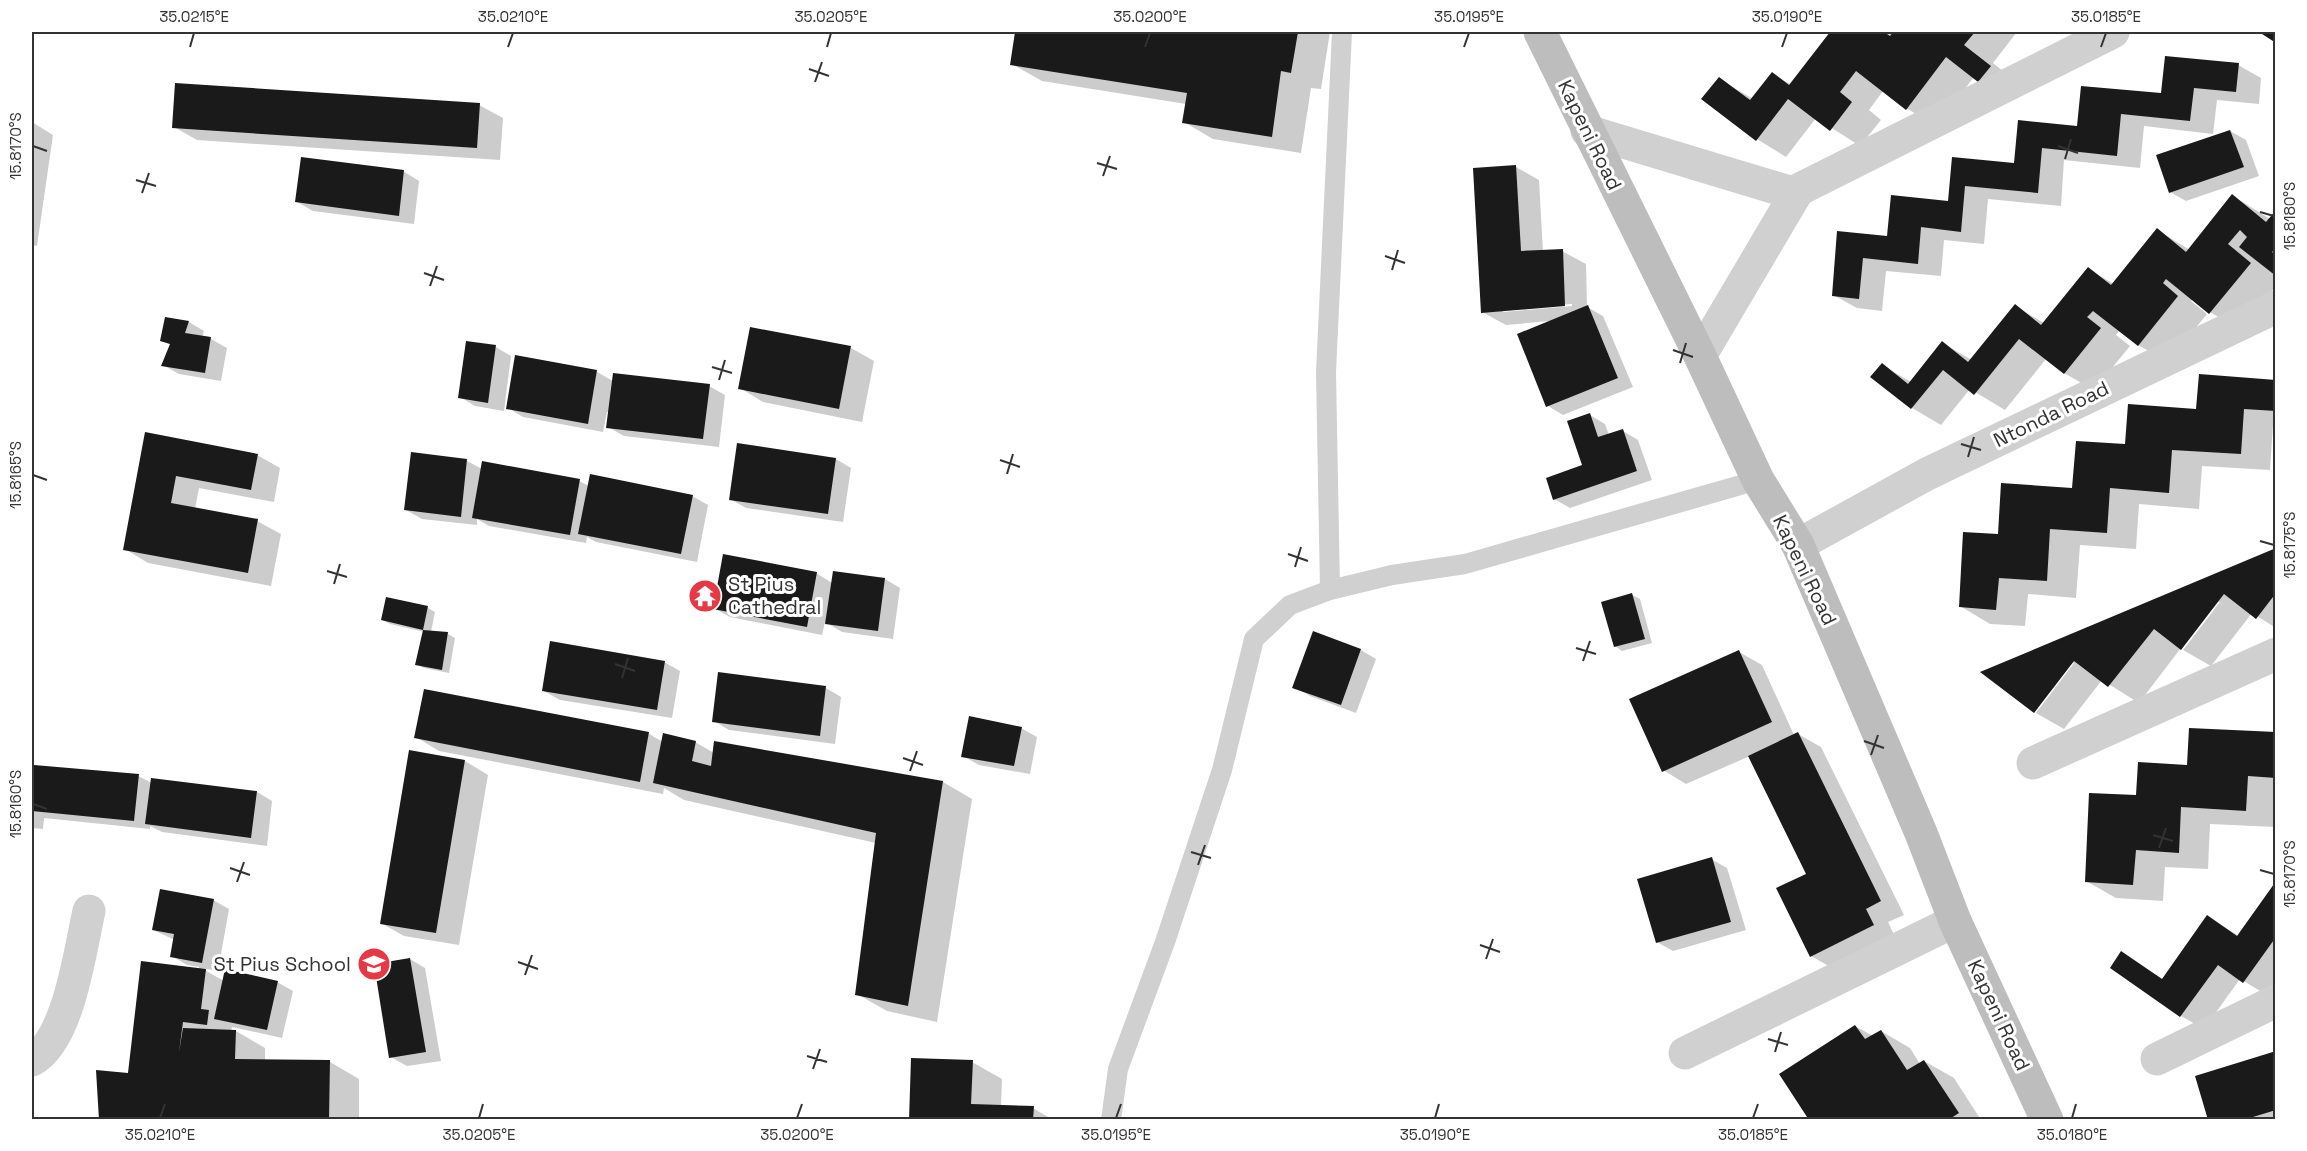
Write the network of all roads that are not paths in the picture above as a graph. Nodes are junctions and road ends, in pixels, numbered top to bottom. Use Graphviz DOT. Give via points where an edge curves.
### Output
graph roads {
  1 [pos="1342,32"];
  2 [pos="1540,32"];
  3 [pos="2113,32"];
  4 [pos="1587,131"];
  5 [pos="1796,194"];
  6 [pos="2276,307"];
  7 [pos="1700,356"];
  8 [pos="1758,480"];
  9 [pos="1798,545"];
  10 [pos="1330,590"];
  11 [pos="2276,654"];
  12 [pos="2033,763"];
  13 [pos="89,911"];
  14 [pos="1955,921"];
  15 [pos="2276,1001"];
  16 [pos="1685,1053"];
  17 [pos="2157,1059"];
  18 [pos="32,1060"];
  19 [pos="1111,1119"];
  20 [pos="2047,1119"];
  1 -- 10 [label="lane" via="1326,372"];
  2 -- 4 [label="main road, Kapeni Road"];
  3 -- 5 [label="street"];
  4 -- 5 [label="street"];
  4 -- 7 [label="main road, Kapeni Road"];
  5 -- 7 [label="street"];
  6 -- 9 [label="street, Ntonda Road" via="1927,474"];
  7 -- 8 [label="main road, Kapeni Road"];
  8 -- 9 [label="main road, Kapeni Road"];
  8 -- 10 [label="lane" via="1465,564 1392,575"];
  9 -- 14 [label="main road, Kapeni Road"];
  10 -- 19 [label="lane" via="1290,605 1254,639 1222,770 1118,1069"];
  11 -- 12 [label="street"];
  13 -- 18 [label="street" via="68,1002 56,1034 40,1056"];
  14 -- 16 [label="street"];
  14 -- 20 [label="main road, Kapeni Road"];
  15 -- 17 [label="street"];
}
